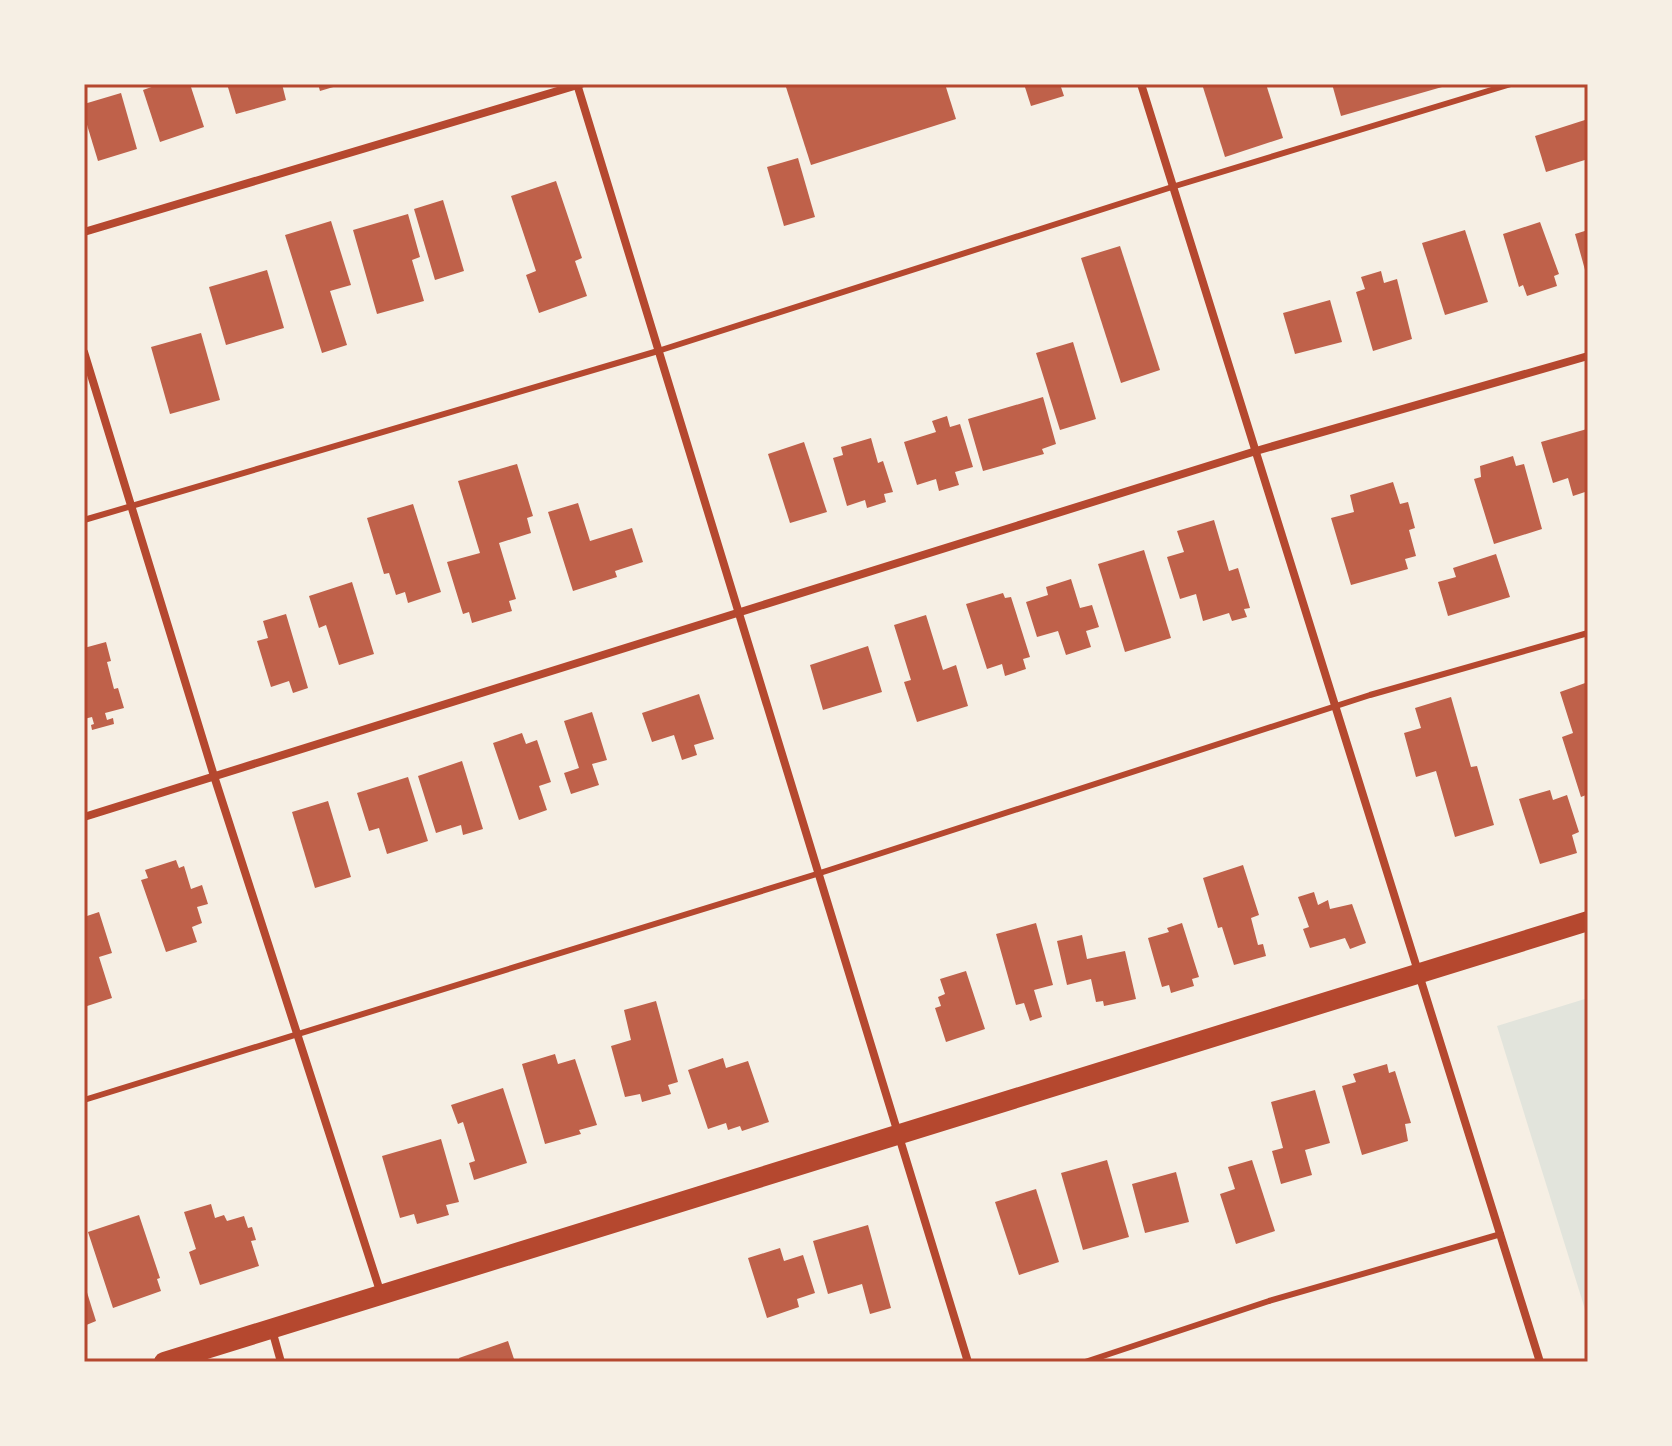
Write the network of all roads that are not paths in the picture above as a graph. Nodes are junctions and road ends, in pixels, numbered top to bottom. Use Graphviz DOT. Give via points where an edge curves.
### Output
graph roads {
  1 [pos="579,84"];
  2 [pos="1141,84"];
  3 [pos="1511,84"];
  4 [pos="1172,187"];
  5 [pos="84,232"];
  6 [pos="658,351"];
  7 [pos="84,352"];
  8 [pos="1588,356"];
  9 [pos="1256,451"];
  10 [pos="130,506"];
  11 [pos="84,520"];
  12 [pos="737,613"];
  13 [pos="1588,633"];
  14 [pos="1335,707"];
  15 [pos="214,776"];
  16 [pos="84,817"];
  17 [pos="820,873"];
  18 [pos="1588,921"];
  19 [pos="1421,973"];
  20 [pos="297,1035"];
  21 [pos="84,1100"];
  22 [pos="897,1135"];
  23 [pos="1501,1234"];
  24 [pos="382,1294"];
  25 [pos="272,1329"];
  26 [pos="164,1362"];
  27 [pos="281,1362"];
  28 [pos="968,1362"];
  29 [pos="1085,1362"];
  30 [pos="1540,1362"];
  1 -- 5 [label="street"];
  1 -- 6 [label="street"];
  2 -- 4 [label="street"];
  3 -- 4 [label="lane"];
  4 -- 6 [label="lane"];
  4 -- 9 [label="street"];
  6 -- 10 [label="lane"];
  6 -- 12 [label="street"];
  7 -- 10 [label="street"];
  8 -- 9 [label="street"];
  9 -- 12 [label="street"];
  9 -- 14 [label="street"];
  10 -- 11 [label="lane"];
  10 -- 15 [label="street"];
  12 -- 15 [label="street"];
  12 -- 17 [label="street"];
  13 -- 14 [label="lane"];
  14 -- 17 [label="lane"];
  14 -- 19 [label="street"];
  15 -- 16 [label="street"];
  15 -- 20 [label="street"];
  17 -- 20 [label="lane"];
  17 -- 22 [label="street"];
  18 -- 19 [label="main road"];
  19 -- 22 [label="main road"];
  19 -- 23 [label="street"];
  20 -- 21 [label="lane"];
  20 -- 24 [label="street"];
  22 -- 24 [label="main road"];
  22 -- 28 [label="street"];
  23 -- 29 [label="lane" via="1269,1301"];
  23 -- 30 [label="street"];
  24 -- 25 [label="main road"];
  25 -- 26 [label="main road"];
  25 -- 27 [label="street"];
}
